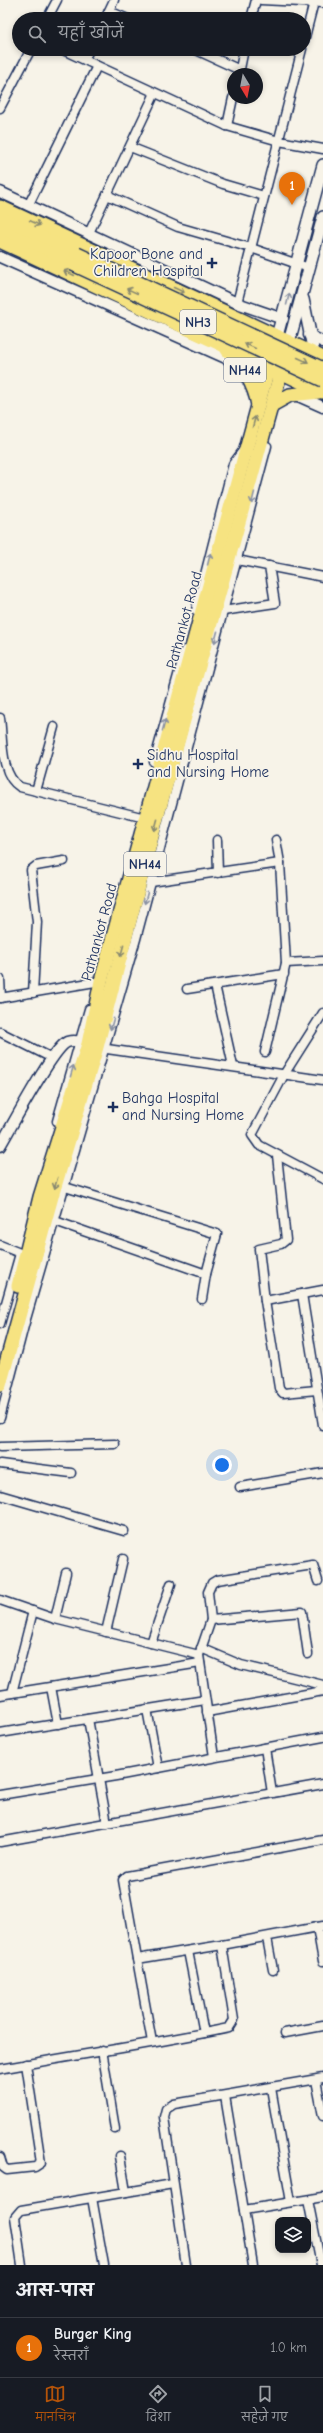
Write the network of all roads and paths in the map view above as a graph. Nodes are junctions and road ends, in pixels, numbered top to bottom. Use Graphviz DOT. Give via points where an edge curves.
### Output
graph roads {
  1 [pos="57,0"];
  2 [pos="114,0"];
  3 [pos="256,0"];
  4 [pos="261,0"];
  5 [pos="314,2"];
  6 [pos="323,3"];
  7 [pos="109,11"];
  8 [pos="51,12"];
  9 [pos="253,12"];
  10 [pos="311,14"];
  11 [pos="27,56"];
  12 [pos="77,56"];
  13 [pos="86,56"];
  14 [pos="208,56"];
  15 [pos="242,56"];
  16 [pos="300,56"];
  17 [pos="84,59"];
  18 [pos="97,66"];
  19 [pos="231,68"];
  20 [pos="240,68"];
  21 [pos="156,92"];
  22 [pos="232,104"];
  23 [pos="0,108"];
  24 [pos="227,126"];
  25 [pos="278,141"];
  26 [pos="130,146"];
  27 [pos="323,149"];
  28 [pos="323,168"];
  29 [pos="0,192"];
  30 [pos="107,194"];
  31 [pos="264,196"];
  32 [pos="28,206"];
  33 [pos="0,207"];
  34 [pos="323,217"];
  35 [pos="0,218"];
  36 [pos="0,230"];
  37 [pos="88,234"];
  38 [pos="0,241"];
  39 [pos="251,248"];
  40 [pos="0,257"];
  41 [pos="76,259"];
  42 [pos="296,264"];
  43 [pos="309,268"];
  44 [pos="302,294"];
  45 [pos="237,303"];
  46 [pos="283,319"];
  47 [pos="308,335"];
  48 [pos="283,339"];
  49 [pos="219,342"];
  50 [pos="323,342"];
  51 [pos="318,356"];
  52 [pos="242,365"];
  53 [pos="275,369"];
  54 [pos="323,369"];
  55 [pos="323,380"];
  56 [pos="323,392"];
  57 [pos="294,394"];
  58 [pos="265,406"];
  59 [pos="323,407"];
  60 [pos="248,446"];
  61 [pos="237,560"];
  62 [pos="270,566"];
  63 [pos="323,577"];
  64 [pos="223,611"];
  65 [pos="0,718"];
  66 [pos="54,727"];
  67 [pos="2,755"];
  68 [pos="36,791"];
  69 [pos="141,817"];
  70 [pos="217,840"];
  71 [pos="276,840"];
  72 [pos="64,861"];
  73 [pos="280,863"];
  74 [pos="218,873"];
  75 [pos="151,882"];
  76 [pos="323,961"];
  77 [pos="286,963"];
  78 [pos="284,974"];
  79 [pos="0,979"];
  80 [pos="99,981"];
  81 [pos="215,984"];
  82 [pos="187,989"];
  83 [pos="33,993"];
  84 [pos="1,998"];
  85 [pos="323,1013"];
  86 [pos="0,1032"];
  87 [pos="93,1045"];
  88 [pos="265,1052"];
  89 [pos="52,1058"];
  90 [pos="233,1066"];
  91 [pos="285,1073"];
  92 [pos="323,1080"];
  93 [pos="0,1146"];
  94 [pos="277,1155"];
  95 [pos="323,1179"];
  96 [pos="65,1187"];
  97 [pos="55,1221"];
  98 [pos="0,1245"];
  99 [pos="20,1253"];
  100 [pos="206,1274"];
  101 [pos="323,1290"];
  102 [pos="302,1294"];
  103 [pos="202,1299"];
  104 [pos="265,1301"];
  105 [pos="0,1324"];
  106 [pos="0,1351"];
  107 [pos="0,1385"];
  108 [pos="318,1390"];
  109 [pos="0,1418"];
  110 [pos="323,1420"];
  111 [pos="114,1444"];
  112 [pos="0,1447"];
  113 [pos="0,1464"];
  114 [pos="71,1473"];
  115 [pos="323,1473"];
  116 [pos="240,1487"];
  117 [pos="0,1495"];
  118 [pos="124,1531"];
  119 [pos="123,1559"];
  120 [pos="66,1573"];
  121 [pos="318,1581"];
  122 [pos="171,1584"];
  123 [pos="0,1600"];
  124 [pos="32,1611"];
  125 [pos="55,1619"];
  126 [pos="211,1620"];
  127 [pos="106,1632"];
  128 [pos="151,1643"];
  129 [pos="200,1651"];
  130 [pos="308,1654"];
  131 [pos="200,1664"];
  132 [pos="323,1685"];
  133 [pos="51,1687"];
  134 [pos="323,1691"];
  135 [pos="12,1693"];
  136 [pos="0,1695"];
  137 [pos="205,1700"];
  138 [pos="147,1709"];
  139 [pos="207,1712"];
  140 [pos="88,1719"];
  141 [pos="58,1724"];
  142 [pos="0,1733"];
  143 [pos="323,1737"];
  144 [pos="265,1748"];
  145 [pos="214,1757"];
  146 [pos="158,1768"];
  147 [pos="99,1778"];
  148 [pos="323,1784"];
  149 [pos="272,1793"];
  150 [pos="0,1794"];
  151 [pos="107,1823"];
  152 [pos="323,1840"];
  153 [pos="0,1842"];
  154 [pos="320,1927"];
  155 [pos="267,1938"];
  156 [pos="222,1945"];
  157 [pos="188,1951"];
  158 [pos="137,1959"];
  159 [pos="323,1961"];
  160 [pos="273,1970"];
  161 [pos="323,2026"];
  162 [pos="204,2033"];
  163 [pos="285,2033"];
  164 [pos="152,2042"];
  165 [pos="102,2050"];
  166 [pos="26,2064"];
  167 [pos="0,2069"];
  168 [pos="320,2079"];
  169 [pos="271,2088"];
  170 [pos="225,2096"];
  171 [pos="323,2116"];
  172 [pos="115,2129"];
  173 [pos="120,2156"];
  174 [pos="0,2157"];
  175 [pos="173,2184"];
  176 [pos="126,2192"];
  177 [pos="323,2197"];
  178 [pos="92,2198"];
  179 [pos="308,2200"];
  180 [pos="291,2202"];
  181 [pos="244,2210"];
  182 [pos="22,2265"];
  183 [pos="104,2265"];
  184 [pos="186,2265"];
  185 [pos="253,2265"];
  186 [pos="322,2265"];
  1 -- 8 [label="street"];
  2 -- 7 [label="street"];
  3 -- 9 [label="street"];
  4 -- 5 [label="street"];
  5 -- 6 [label="street"];
  5 -- 10 [label="street"];
  11 -- 23 [label="street"];
  12 -- 17 [label="street"];
  13 -- 17 [label="street"];
  14 -- 19 [label="street"];
  15 -- 20 [label="street"];
  16 -- 25 [label="street"];
  17 -- 18 [label="street"];
  18 -- 21 [label="street"];
  18 -- 32 [label="street"];
  21 -- 24 [label="street"];
  21 -- 26 [label="street"];
  22 -- 24 [label="street"];
  24 -- 25 [label="street"];
  25 -- 27 [label="street"];
  25 -- 31 [label="street"];
  26 -- 30 [label="street"];
  26 -- 31 [label="street" via="223,184"];
  28 -- 42 [label="main road"];
  29 -- 32 [label="street"];
  30 -- 37 [label="street"];
  30 -- 39 [label="street" via="178,227"];
  31 -- 39 [label="street"];
  32 -- 37 [label="street"];
  33 -- 48 [label="highway, one-way"];
  34 -- 43 [label="main road"];
  35 -- 41 [label="highway, NH3"];
  36 -- 41 [label="highway, NH3"];
  37 -- 45 [label="street"];
  49 -- 38 [label="highway, NH44, one-way"];
  39 -- 42 [label="street"];
  39 -- 45 [label="street"];
  40 -- 52 [label="street"];
  41 -- 54 [label="highway, NH3, one-way, bridge"];
  55 -- 41 [label="highway, NH3, one-way, bridge"];
  42 -- 43 [label="street"];
  46 -- 42 [label="main road, one-way"];
  43 -- 44 [label="main road"];
  44 -- 47 [label="main road"];
  44 -- 48 [label="main road"];
  45 -- 46 [label="street"];
  46 -- 48 [label="main road"];
  47 -- 50 [label="street"];
  47 -- 51 [label="main road"];
  48 -- 51 [label="highway"];
  48 -- 53 [label="highway, NH44"];
  49 -- 52 [label="highway, NH44"];
  49 -- 53 [label="highway"];
  52 -- 58 [label="highway, NH44"];
  53 -- 56 [label="highway"];
  53 -- 58 [label="highway, NH44"];
  56 -- 57 [label="highway"];
  57 -- 58 [label="highway"];
  57 -- 59 [label="street"];
  60 -- 58 [label="highway, Pathankot Road / NH44, one-way"];
  58 -- 61 [label="street, one-way" via="270,435"];
  58 -- 87 [label="highway, NH44, one-way" via="155,826"];
  69 -- 60 [label="street, one-way" via="233,464"];
  60 -- 80 [label="highway, Pathankot Road / NH44"];
  61 -- 62 [label="street"];
  61 -- 64 [label="street"];
  62 -- 63 [label="street"];
  62 -- 64 [label="street" via="275,603"];
  64 -- 75 [label="street, one-way"];
  65 -- 67 [label="street"];
  66 -- 68 [label="street"];
  67 -- 68 [label="street" via="10,779 20,787"];
  68 -- 69 [label="street"];
  69 -- 80 [label="street"];
  70 -- 74 [label="street"];
  71 -- 73 [label="street"];
  72 -- 83 [label="street" via="36,866 31,870 37,922"];
  73 -- 74 [label="street"];
  73 -- 77 [label="street"];
  74 -- 75 [label="street"];
  75 -- 87 [label="street, one-way"];
  76 -- 77 [label="street"];
  77 -- 78 [label="street"];
  78 -- 81 [label="street"];
  78 -- 88 [label="street"];
  79 -- 84 [label="street"];
  80 -- 83 [label="street"];
  80 -- 87 [label="highway, Pathankot Road / NH44"];
  81 -- 82 [label="street"];
  81 -- 90 [label="street"];
  83 -- 84 [label="street"];
  85 -- 91 [label="street"];
  86 -- 89 [label="street"];
  87 -- 89 [label="street" via="67,1042"];
  87 -- 90 [label="street"];
  87 -- 96 [label="street"];
  99 -- 87 [label="street, one-way"];
  87 -- 106 [label="highway, Pathankot Road / NH44" via="40,1197"];
  87 -- 107 [label="highway, NH44, one-way"];
  89 -- 93 [label="street"];
  90 -- 91 [label="street"];
  91 -- 92 [label="street"];
  91 -- 94 [label="street" via="252,1135 255,1142"];
  94 -- 95 [label="street"];
  94 -- 104 [label="street" via="286,1240 281,1244 259,1249"];
  96 -- 97 [label="street"];
  96 -- 100 [label="street" via="218,1234"];
  97 -- 100 [label="street"];
  97 -- 109 [label="street"];
  98 -- 99 [label="street"];
  99 -- 105 [label="street"];
  100 -- 103 [label="street"];
  101 -- 102 [label="street"];
  102 -- 104 [label="street"];
  102 -- 108 [label="street"];
  104 -- 108 [label="street" via="280,1391 287,1393"];
  108 -- 110 [label="street"];
  111 -- 112 [label="street"];
  113 -- 114 [label="street"];
  115 -- 116 [label="street"];
  117 -- 118 [label="street"];
  119 -- 127 [label="street"];
  120 -- 125 [label="street"];
  121 -- 126 [label="street" via="313,1565 217,1580 212,1583 208,1592"];
  122 -- 128 [label="street"];
  123 -- 124 [label="street"];
  124 -- 125 [label="street"];
  124 -- 135 [label="street"];
  125 -- 127 [label="street"];
  126 -- 129 [label="street"];
  126 -- 130 [label="street" via="302,1612"];
  127 -- 128 [label="street"];
  128 -- 129 [label="street"];
  129 -- 131 [label="street"];
  129 -- 132 [label="street" via="241,1665"];
  131 -- 133 [label="street"];
  131 -- 137 [label="street"];
  133 -- 135 [label="street"];
  133 -- 141 [label="street"];
  134 -- 139 [label="street"];
  135 -- 136 [label="street"];
  137 -- 138 [label="street"];
  137 -- 139 [label="street"];
  138 -- 140 [label="street"];
  138 -- 146 [label="street"];
  139 -- 145 [label="street"];
  140 -- 141 [label="street"];
  140 -- 147 [label="street"];
  141 -- 142 [label="street"];
  143 -- 144 [label="street"];
  144 -- 145 [label="street"];
  144 -- 149 [label="street"];
  145 -- 146 [label="street"];
  146 -- 147 [label="street"];
  147 -- 150 [label="street"];
  147 -- 151 [label="street"];
  148 -- 149 [label="street"];
  149 -- 151 [label="street"];
  151 -- 153 [label="street"];
  152 -- 158 [label="street" via="127,1876 124,1880 125,1892"];
  154 -- 155 [label="street"];
  154 -- 159 [label="street"];
  155 -- 156 [label="street"];
  155 -- 160 [label="street"];
  156 -- 157 [label="street"];
  156 -- 162 [label="street" via="234,2020 229,2028"];
  157 -- 158 [label="street"];
  157 -- 162 [label="street"];
  158 -- 164 [label="street"];
  161 -- 163 [label="street"];
  162 -- 164 [label="street"];
  164 -- 165 [label="street"];
  165 -- 166 [label="street"];
  165 -- 172 [label="street"];
  166 -- 167 [label="street"];
  166 -- 174 [label="street" via="41,2163 35,2167 7,2170 3,2167"];
  168 -- 169 [label="street"];
  168 -- 171 [label="street"];
  169 -- 170 [label="street"];
  169 -- 180 [label="street"];
  170 -- 175 [label="street" via="174,2104 166,2109 164,2117"];
  170 -- 181 [label="street"];
  173 -- 176 [label="street"];
  175 -- 176 [label="street"];
  175 -- 184 [label="street"];
  176 -- 178 [label="street"];
  177 -- 179 [label="street"];
  178 -- 182 [label="street" via="29,2208 17,2213 15,2217"];
  178 -- 183 [label="street"];
  179 -- 180 [label="street"];
  179 -- 186 [label="street"];
  180 -- 181 [label="street"];
  181 -- 185 [label="street"];
}
